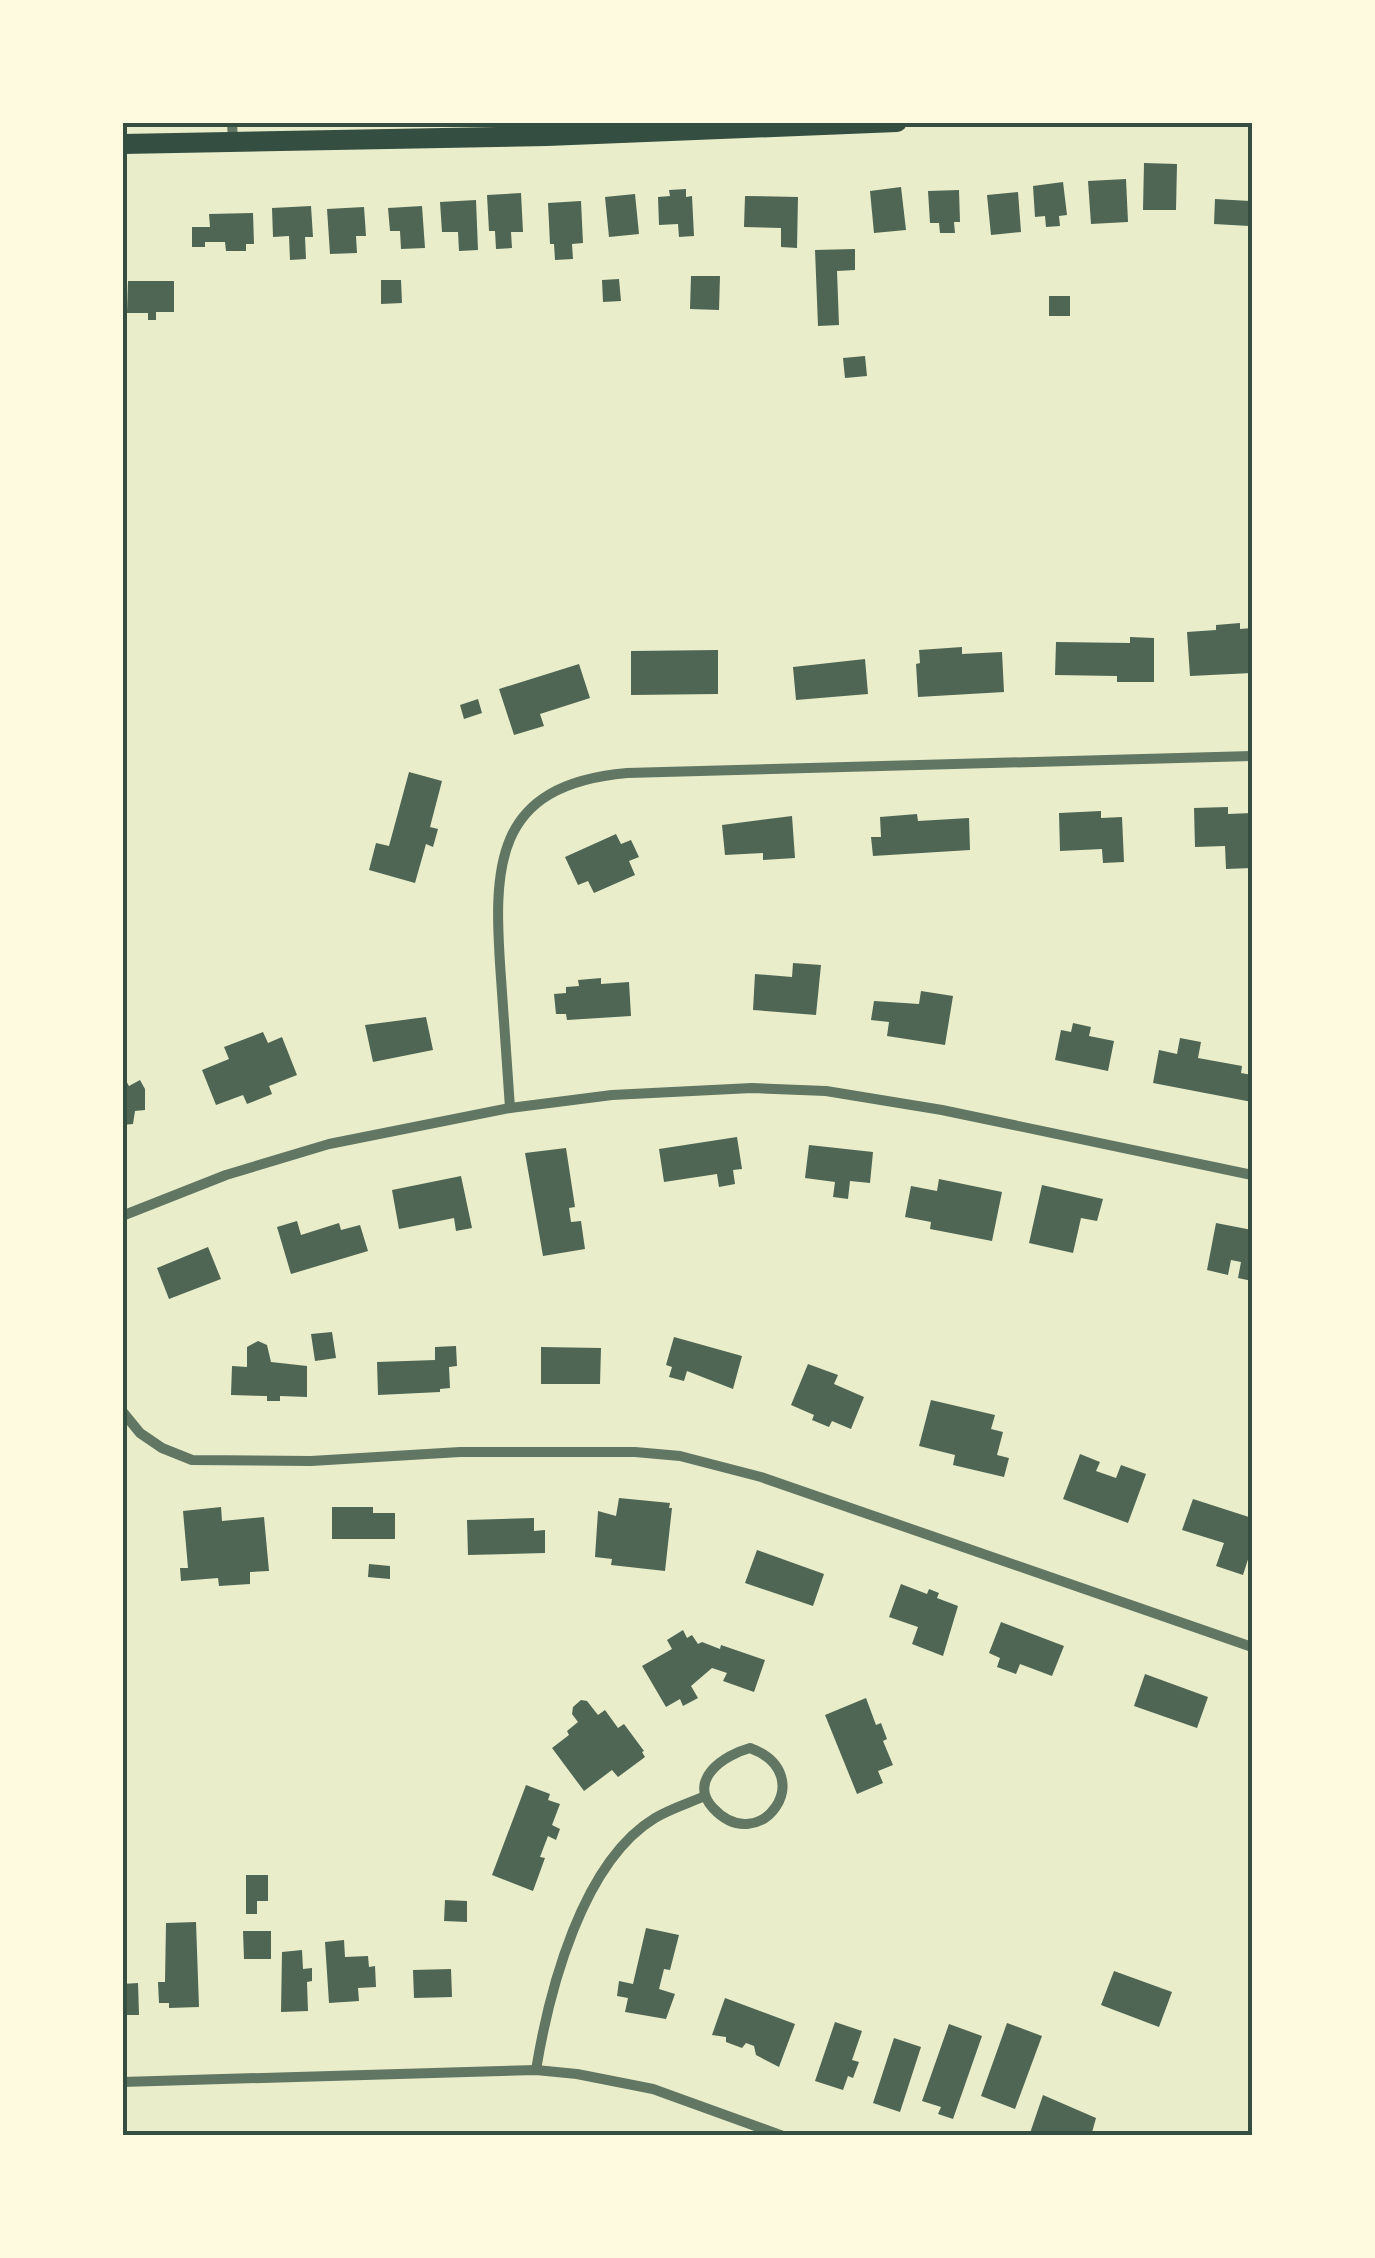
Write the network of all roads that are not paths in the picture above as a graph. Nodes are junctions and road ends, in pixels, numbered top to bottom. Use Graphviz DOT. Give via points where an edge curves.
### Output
graph roads {
  1 [pos="897,122"];
  2 [pos="232,133"];
  3 [pos="122,144"];
  4 [pos="1252,756"];
  5 [pos="510,1108"];
  6 [pos="1252,1175"];
  7 [pos="122,1216"];
  8 [pos="122,1411"];
  9 [pos="1252,1648"];
  10 [pos="705,1796"];
  11 [pos="536,2070"];
  12 [pos="122,2082"];
  13 [pos="783,2136"];
  1 -- 2 [label="main road" via="566,136"];
  2 -- 3 [label="main road"];
  4 -- 5 [label="street" via="627,773 565,785 520,821 498,881"];
  5 -- 6 [label="street" via="612,1095 826,1091"];
  5 -- 7 [label="street" via="284,1156"];
  8 -- 9 [label="street" via="140,1434 192,1460 460,1452 680,1456 780,1483"];
  10 -- 10 [label="street" via="724,1816 752,1825 776,1808 781,1772 766,1754 736,1752 710,1772"];
  10 -- 11 [label="street" via="654,1818 613,1854 568,1940"];
  11 -- 12 [label="street"];
  11 -- 13 [label="street" via="653,2088"];
}
